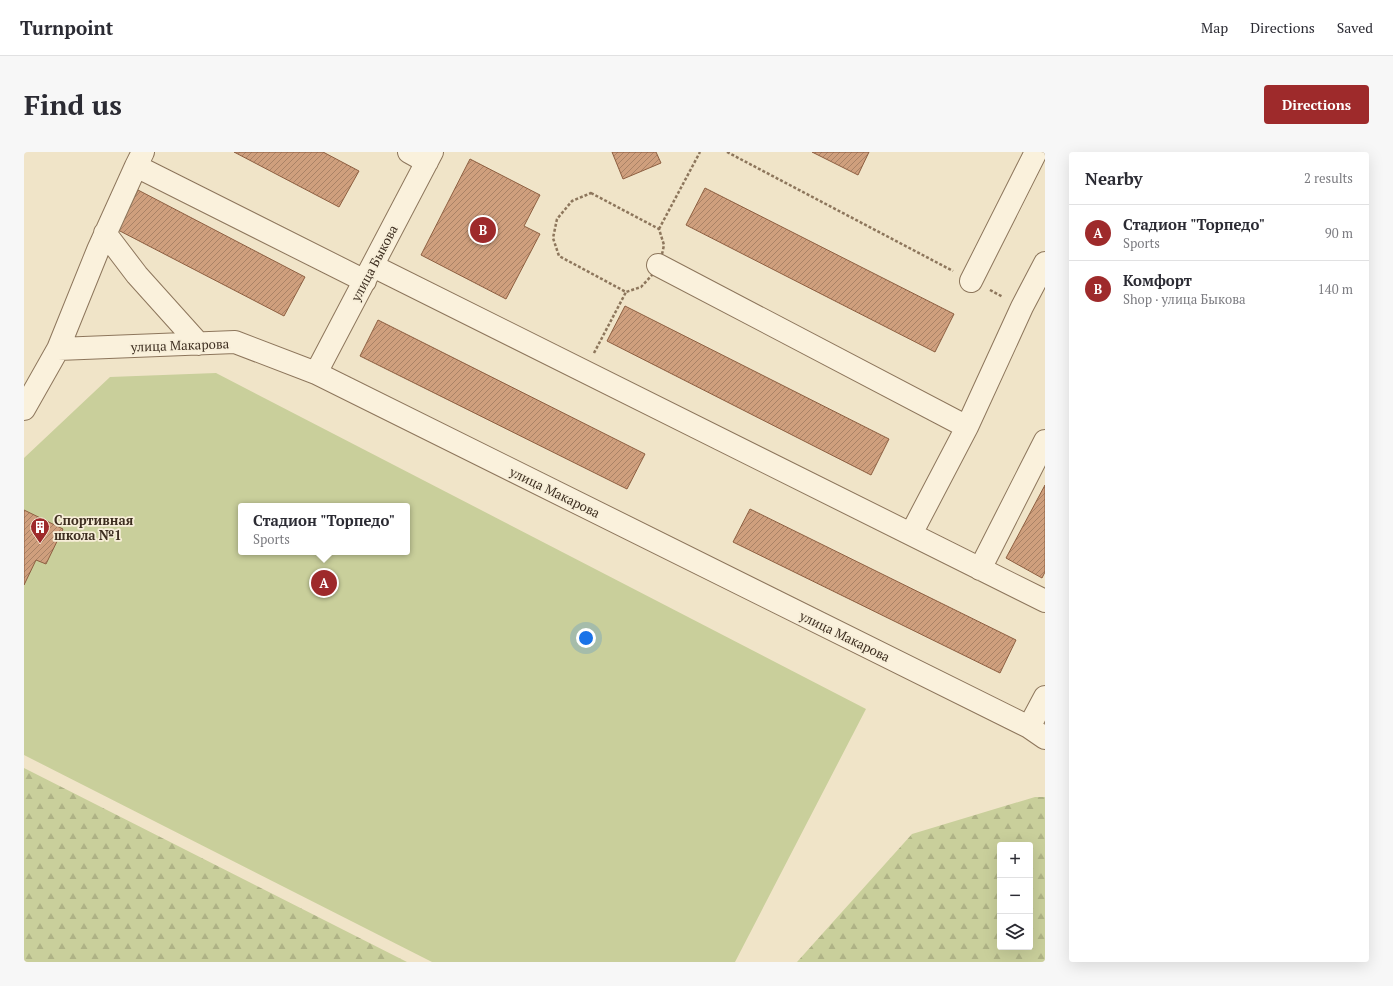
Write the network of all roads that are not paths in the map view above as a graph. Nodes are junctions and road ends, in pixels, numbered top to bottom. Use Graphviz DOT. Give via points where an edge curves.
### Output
graph roads {
  1 [pos="1036,152"];
  2 [pos="423,155"];
  3 [pos="139,159"];
  4 [pos="105,233"];
  5 [pos="1045,263"];
  6 [pos="658,266"];
  7 [pos="369,273"];
  8 [pos="971,280"];
  9 [pos="199,344"];
  10 [pos="58,349"];
  11 [pos="316,373"];
  12 [pos="24,409"];
  13 [pos="967,426"];
  14 [pos="1045,441"];
  15 [pos="911,534"];
  16 [pos="980,569"];
  17 [pos="1045,601"];
  18 [pos="1045,697"];
  19 [pos="1037,733"];
  1 -- 8 [label="street"];
  2 -- 7 [label="street, улица Быкова"];
  3 -- 4 [label="street"];
  3 -- 7 [label="street"];
  4 -- 9 [label="street" via="137,275"];
  4 -- 10 [label="street"];
  5 -- 13 [label="street"];
  6 -- 13 [label="street"];
  7 -- 11 [label="street, улица Быкова"];
  7 -- 15 [label="street" via="584,371"];
  9 -- 10 [label="street, улица Макарова"];
  9 -- 11 [label="street, улица Макарова" via="235,342"];
  10 -- 12 [label="street"];
  11 -- 19 [label="street, улица Макарова"];
  13 -- 15 [label="street"];
  14 -- 16 [label="street"];
  15 -- 16 [label="street"];
  16 -- 17 [label="street"];
  18 -- 19 [label="street"];
}
